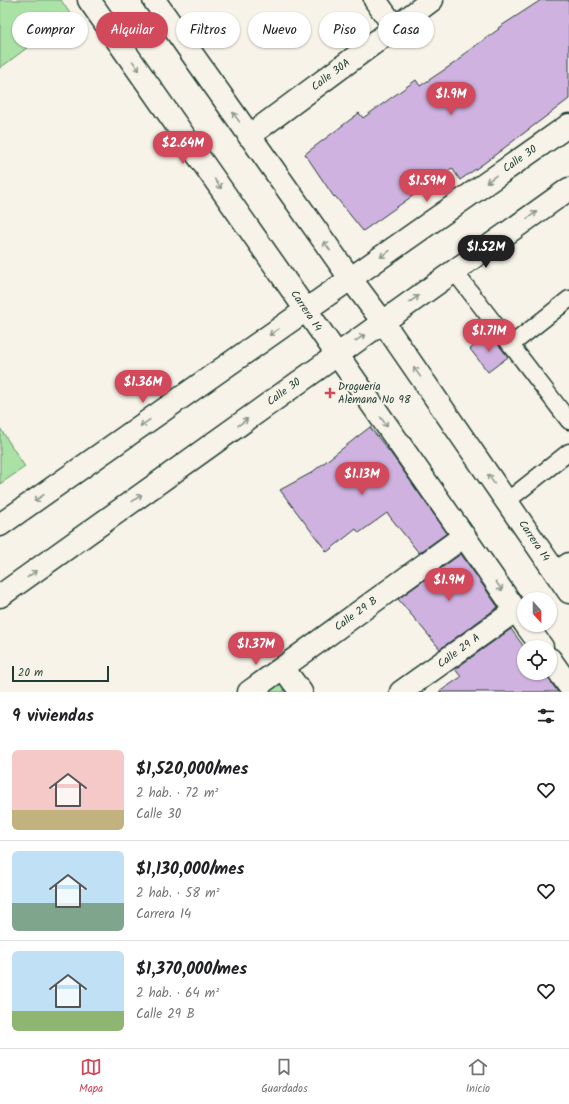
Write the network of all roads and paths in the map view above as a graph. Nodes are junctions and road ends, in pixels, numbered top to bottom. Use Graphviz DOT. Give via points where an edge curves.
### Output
graph roads {
  1 [pos="89,0"];
  2 [pos="154,0"];
  3 [pos="375,0"];
  4 [pos="432,0"];
  5 [pos="384,12"];
  6 [pos="416,12"];
  7 [pos="378,41"];
  8 [pos="569,125"];
  9 [pos="249,136"];
  10 [pos="569,189"];
  11 [pos="454,271"];
  12 [pos="350,278"];
  13 [pos="569,299"];
  14 [pos="306,310"];
  15 [pos="383,322"];
  16 [pos="511,345"];
  17 [pos="336,355"];
  18 [pos="569,421"];
  19 [pos="569,452"];
  20 [pos="507,501"];
  21 [pos="0,525"];
  22 [pos="464,536"];
  23 [pos="563,569"];
  24 [pos="569,592"];
  25 [pos="0,596"];
  26 [pos="517,612"];
  27 [pos="517,622"];
  28 [pos="282,668"];
  29 [pos="557,669"];
  30 [pos="569,686"];
  31 [pos="249,692"];
  32 [pos="301,692"];
  33 [pos="401,692"];
  1 -- 14 [label="street, Carrera 14, one-way"];
  9 -- 2 [label="street, Carrera 14, one-way"];
  3 -- 5 [label="street"];
  4 -- 6 [label="street, Calle 30A"];
  7 -- 9 [label="street, Calle 30A"];
  8 -- 12 [label="street, Calle 30, one-way"];
  12 -- 9 [label="street, Carrera 14, one-way"];
  11 -- 10 [label="street, Calle 30, one-way"];
  15 -- 11 [label="street, Calle 30, one-way"];
  11 -- 16 [label="lane"];
  12 -- 14 [label="street, Calle 30"];
  12 -- 15 [label="street, Carrera 14"];
  13 -- 16 [label="lane"];
  14 -- 17 [label="street, Carrera 14"];
  14 -- 21 [label="street, Calle 30, one-way"];
  17 -- 15 [label="street, Calle 30, one-way"];
  20 -- 15 [label="street, Carrera 14, one-way"];
  16 -- 18 [label="lane"];
  17 -- 22 [label="street, Carrera 14, one-way"];
  25 -- 17 [label="street, Calle 30, one-way"];
  19 -- 20 [label="lane"];
  20 -- 23 [label="street, Carrera 14"];
  22 -- 26 [label="street, Carrera 14, one-way"];
  22 -- 28 [label="street, Calle 29 B"];
  23 -- 24 [label="street, Carrera 14"];
  27 -- 33 [label="street, Calle 29 A"];
  28 -- 31 [label="street, Calle 29 B"];
  28 -- 32 [label="street"];
  29 -- 30 [label="street"];
}
